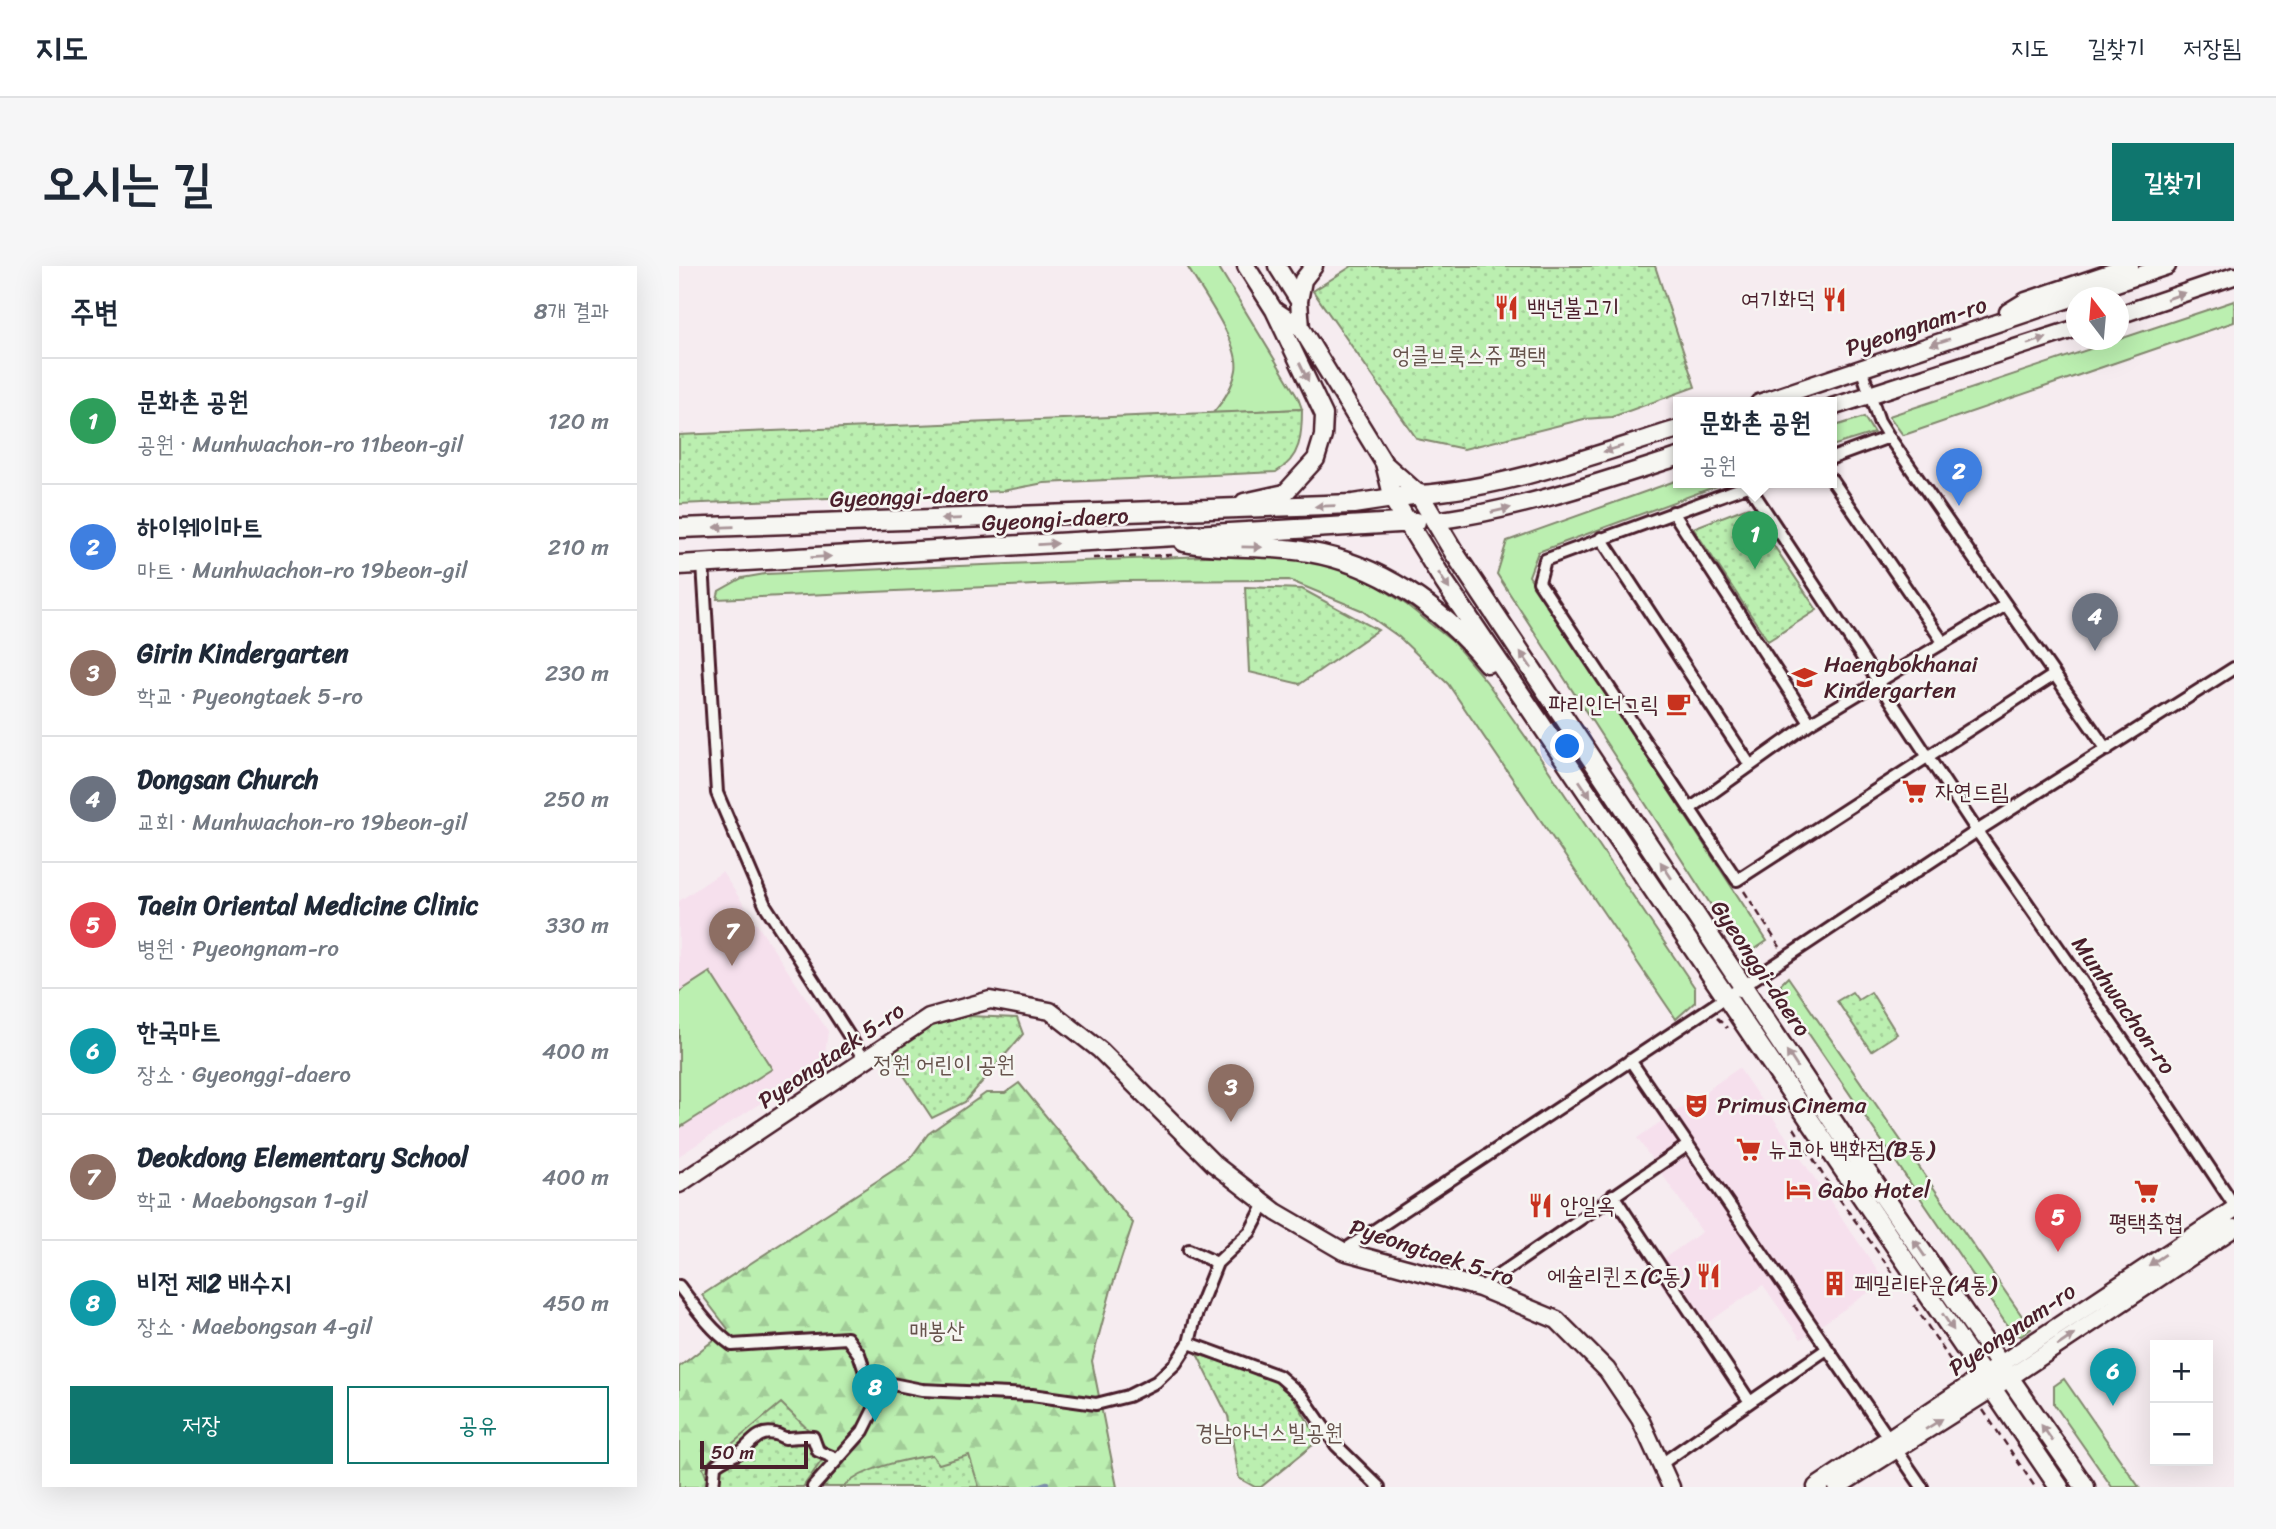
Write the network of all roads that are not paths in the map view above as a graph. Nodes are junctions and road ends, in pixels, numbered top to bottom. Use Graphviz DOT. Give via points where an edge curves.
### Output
graph roads {
  1 [pos="1246,266"];
  2 [pos="1277,266"];
  3 [pos="1314,266"];
  4 [pos="2130,266"];
  5 [pos="2167,266"];
  6 [pos="2234,276"];
  7 [pos="1299,301"];
  8 [pos="1274,310"];
  9 [pos="2129,312"];
  10 [pos="1301,328"];
  11 [pos="1983,328"];
  12 [pos="2066,332"];
  13 [pos="1861,368"];
  14 [pos="1870,394"];
  15 [pos="1776,397"];
  16 [pos="1837,405"];
  17 [pos="1673,431"];
  18 [pos="1889,437"];
  19 [pos="1837,456"];
  20 [pos="1673,459"];
  21 [pos="1384,463"];
  22 [pos="1837,487"];
  23 [pos="1739,488"];
  24 [pos="1753,488"];
  25 [pos="1419,494"];
  26 [pos="1393,499"];
  27 [pos="1191,511"];
  28 [pos="1673,512"];
  29 [pos="1434,522"];
  30 [pos="1407,523"];
  31 [pos="679,528"];
  32 [pos="1160,537"];
  33 [pos="1601,538"];
  34 [pos="703,564"];
  35 [pos="679,565"];
  36 [pos="2006,605"];
  37 [pos="1943,642"];
  38 [pos="2234,668"];
  39 [pos="2054,675"];
  40 [pos="1877,682"];
  41 [pos="1536,717"];
  42 [pos="1811,723"];
  43 [pos="2107,750"];
  44 [pos="1927,755"];
  45 [pos="1750,765"];
  46 [pos="1691,808"];
  47 [pos="1977,831"];
  48 [pos="1735,991"];
  49 [pos="864,1059"];
  50 [pos="1630,1060"];
  51 [pos="1689,1146"];
  52 [pos="679,1184"];
  53 [pos="1612,1195"];
  54 [pos="1265,1204"];
  55 [pos="2234,1207"];
  56 [pos="2234,1228"];
  57 [pos="1189,1250"];
  58 [pos="1343,1251"];
  59 [pos="1217,1263"];
  60 [pos="1480,1288"];
  61 [pos="683,1290"];
  62 [pos="1189,1343"];
  63 [pos="1827,1349"];
  64 [pos="2005,1371"];
  65 [pos="867,1379"];
  66 [pos="1988,1381"];
  67 [pos="1750,1402"];
  68 [pos="1893,1443"];
  69 [pos="837,1459"];
  70 [pos="1661,1464"];
  71 [pos="713,1487"];
  72 [pos="813,1487"];
  73 [pos="1379,1487"];
  74 [pos="1671,1487"];
  75 [pos="1816,1487"];
  76 [pos="1837,1487"];
  77 [pos="1922,1487"];
  78 [pos="2059,1487"];
  79 [pos="2085,1487"];
  1 -- 8 [label="street"];
  2 -- 7 [label="street"];
  3 -- 7 [label="street" via="1303,280"];
  4 -- 11 [label="street" via="2026,301"];
  5 -- 11 [label="street, Pyeongnam-ro"];
  9 -- 6 [label="street, one-way"];
  7 -- 10 [label="street"];
  8 -- 10 [label="street"];
  8 -- 27 [label="street, one-way" via="1324,415 1316,459 1285,494"];
  10 -- 21 [label="street"];
  11 -- 13 [label="street, Pyeongnam-ro, one-way"];
  14 -- 12 [label="street, one-way"];
  13 -- 14 [label="street"];
  13 -- 15 [label="street, Pyeongnam-ro"];
  14 -- 16 [label="street"];
  14 -- 18 [label="street"];
  17 -- 25 [label="street, one-way" via="1551,468"];
  18 -- 19 [label="street"];
  18 -- 36 [label="street"];
  29 -- 20 [label="street, one-way" via="1555,497"];
  21 -- 25 [label="street"];
  21 -- 26 [label="street"];
  22 -- 37 [label="street"];
  23 -- 28 [label="street"];
  24 -- 40 [label="street, Munhwachon-ro"];
  25 -- 26 [label="main road, Gyeonggi-daero"];
  25 -- 29 [label="main road, Gyeonggi-daero"];
  26 -- 27 [label="main road, Gyeonggi-daero, one-way"];
  26 -- 30 [label="main road, Gyeonggi-daero"];
  27 -- 31 [label="main road, Gyeonggi-daero, one-way"];
  28 -- 33 [label="street"];
  28 -- 42 [label="street"];
  29 -- 30 [label="main road, Gyeongi-daero"];
  48 -- 29 [label="main road, Gyeonggi-daero, one-way"];
  30 -- 32 [label="main road, Gyeongi-daero"];
  30 -- 41 [label="main road, Gyeonggi-daero, one-way"];
  34 -- 32 [label="main road, Gyeongi-daero, one-way"];
  32 -- 41 [label="main road, one-way" via="1211,547 1307,551 1356,564 1391,580 1473,646"];
  33 -- 45 [label="street"];
  33 -- 46 [label="street" via="1545,560 1539,582"];
  34 -- 35 [label="main road, Gyeongi-daero"];
  34 -- 49 [label="street" via="716,793 765,905"];
  36 -- 37 [label="street"];
  36 -- 39 [label="street"];
  37 -- 40 [label="street"];
  38 -- 43 [label="street"];
  39 -- 43 [label="street"];
  39 -- 44 [label="street"];
  40 -- 42 [label="street"];
  40 -- 44 [label="street, Munhwachon-ro"];
  41 -- 48 [label="main road, Gyeonggi-daero, one-way"];
  42 -- 45 [label="street"];
  43 -- 47 [label="street"];
  44 -- 46 [label="street" via="1737,880"];
  44 -- 47 [label="street, Munhwachon-ro"];
  45 -- 46 [label="street"];
  47 -- 48 [label="street"];
  47 -- 55 [label="street, Munhwachon-ro"];
  48 -- 50 [label="street"];
  64 -- 48 [label="main road, Gyeonggi-daero, one-way"];
  48 -- 66 [label="main road, Gyeonggi-daero, one-way"];
  49 -- 52 [label="street, Pyeongtaek 5-ro"];
  49 -- 54 [label="street, Pyeongtaek 5-ro" via="929,1017 990,1000 1050,1011 1100,1050 1214,1164"];
  50 -- 51 [label="street"];
  50 -- 58 [label="street"];
  51 -- 53 [label="street"];
  51 -- 63 [label="street"];
  53 -- 60 [label="street"];
  53 -- 67 [label="street"];
  54 -- 58 [label="street, Pyeongtaek 5-ro"];
  54 -- 59 [label="street" via="1249,1232"];
  55 -- 64 [label="street, Pyeongnam-ro, one-way"];
  64 -- 56 [label="street, one-way"];
  57 -- 59 [label="street"];
  58 -- 60 [label="street, Pyeongtaek 5-ro"];
  59 -- 62 [label="street"];
  60 -- 70 [label="street, Pyeongtaek 5-ro" via="1557,1320 1607,1370 1640,1419"];
  61 -- 65 [label="street" via="732,1345 847,1338 859,1354"];
  62 -- 65 [label="street" via="1177,1363 1156,1382 1128,1396 1096,1404 1032,1395 922,1390"];
  62 -- 73 [label="street" via="1279,1376 1301,1396 1336,1446"];
  63 -- 67 [label="street"];
  63 -- 68 [label="street"];
  64 -- 66 [label="street, Pyeongnam-ro"];
  79 -- 64 [label="main road, Gyeonggi-daero, one-way"];
  65 -- 69 [label="street" via="876,1405 863,1431"];
  68 -- 66 [label="street, one-way"];
  66 -- 68 [label="street, Pyeongnam-ro" via="1968,1386"];
  66 -- 78 [label="main road, Gyeonggi-daero"];
  67 -- 70 [label="street"];
  68 -- 75 [label="street, Pyeongnam-ro"];
  68 -- 76 [label="street"];
  68 -- 77 [label="street"];
  69 -- 71 [label="street" via="818,1451 813,1437 765,1434 720,1461 713,1472"];
  69 -- 72 [label="street"];
  70 -- 74 [label="street, Pyeongtaek 5-ro"];
}
